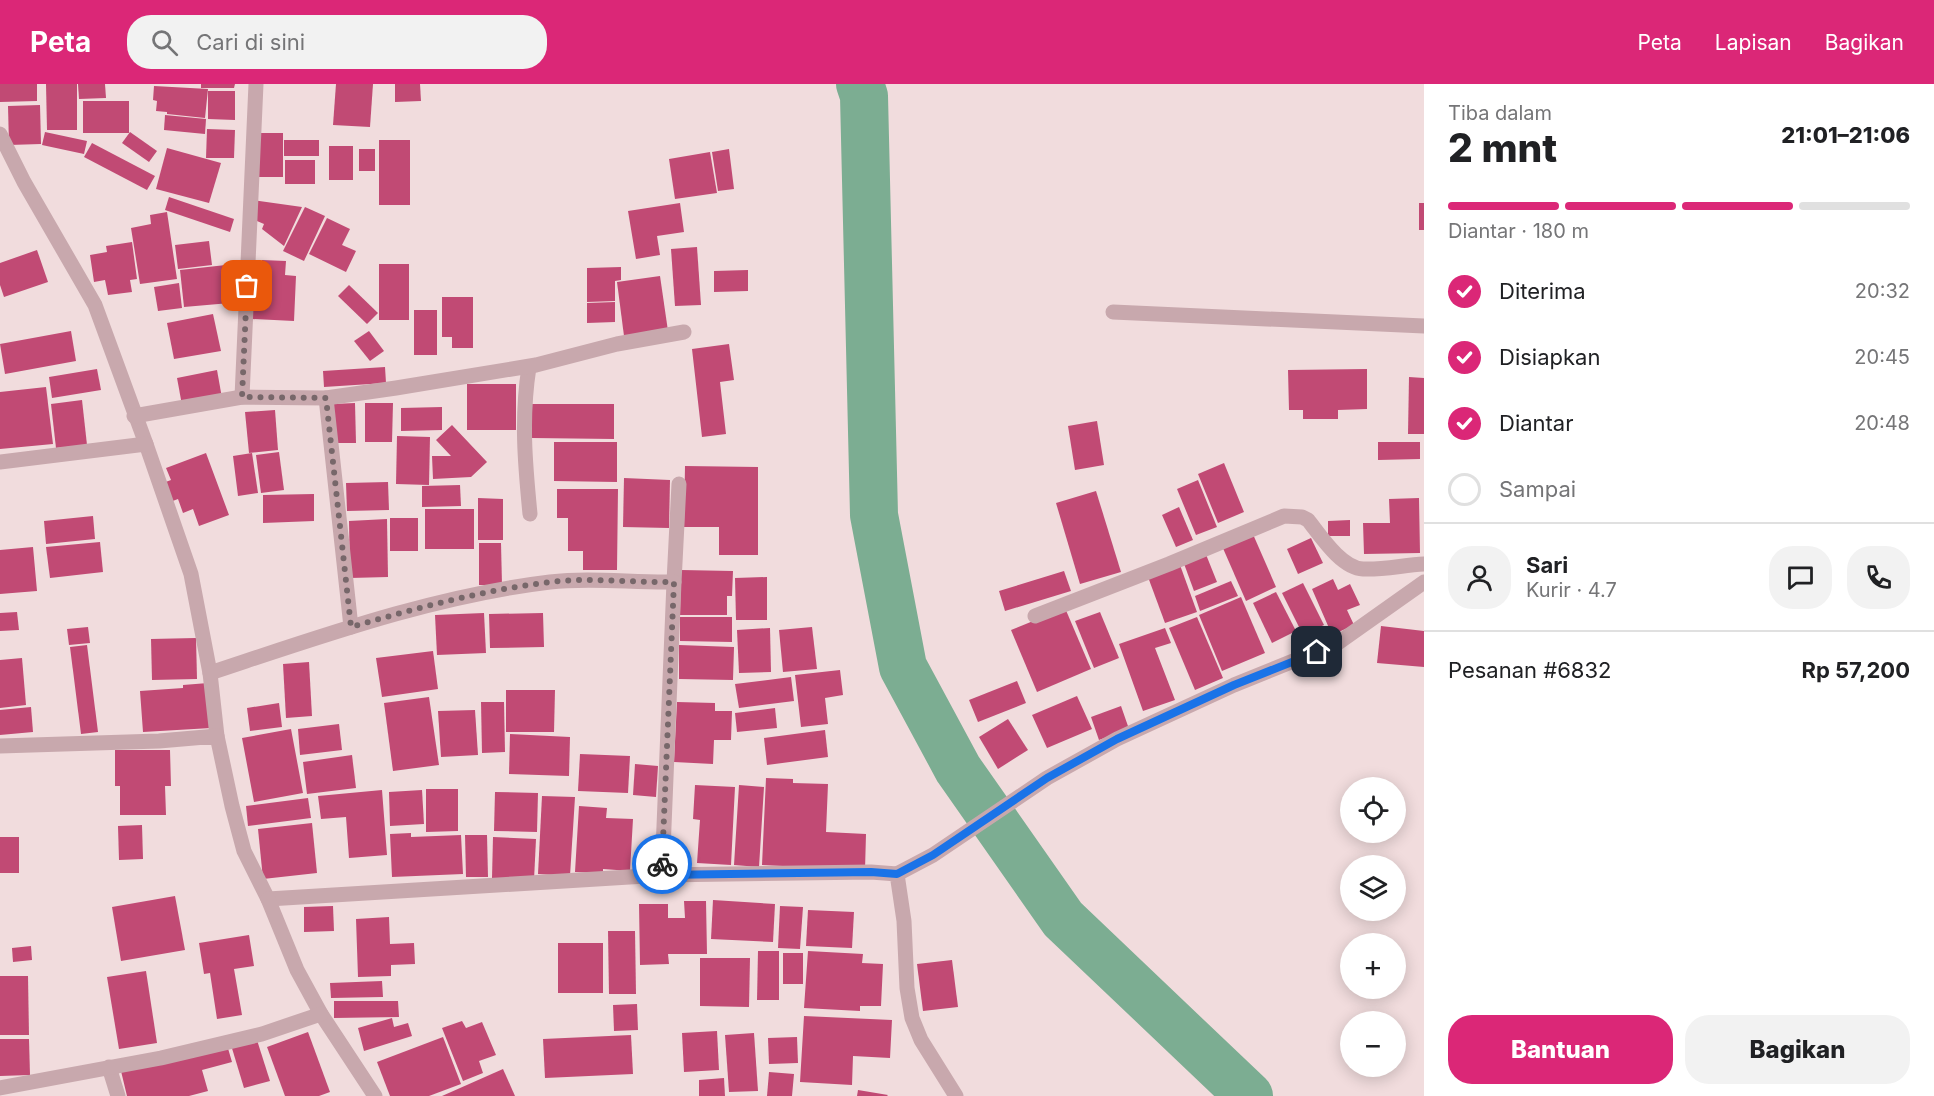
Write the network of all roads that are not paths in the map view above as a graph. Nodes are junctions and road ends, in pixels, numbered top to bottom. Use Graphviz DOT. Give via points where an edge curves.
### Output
graph roads {
  1 [pos="255,84"];
  2 [pos="0,134"];
  3 [pos="1113,312"];
  4 [pos="1424,326"];
  5 [pos="684,332"];
  6 [pos="529,367"];
  7 [pos="242,397"];
  8 [pos="326,398"];
  9 [pos="134,416"];
  10 [pos="146,444"];
  11 [pos="0,462"];
  12 [pos="679,484"];
  13 [pos="530,514"];
  14 [pos="1424,564"];
  15 [pos="674,582"];
  16 [pos="1424,582"];
  17 [pos="1035,616"];
  18 [pos="351,627"];
  19 [pos="210,673"];
  20 [pos="217,736"];
  21 [pos="0,746"];
  22 [pos="897,874"];
  23 [pos="662,875"];
  24 [pos="268,899"];
  25 [pos="321,1014"];
  26 [pos="109,1067"];
  27 [pos="0,1088"];
  28 [pos="118,1096"];
  29 [pos="375,1096"];
  30 [pos="956,1096"];
  1 -- 7 [label="street"];
  2 -- 9 [label="street" via="95,305"];
  3 -- 4 [label="street"];
  5 -- 6 [label="street" via="617,344"];
  6 -- 8 [label="street"];
  6 -- 13 [label="street" via="523,446"];
  7 -- 8 [label="street"];
  7 -- 9 [label="street"];
  8 -- 18 [label="street"];
  9 -- 10 [label="street"];
  10 -- 11 [label="street"];
  10 -- 19 [label="street" via="191,574"];
  12 -- 15 [label="street"];
  14 -- 17 [label="street" via="1361,569 1334,553 1308,520 1284,516"];
  15 -- 18 [label="street" via="553,582 447,600"];
  15 -- 23 [label="street"];
  16 -- 22 [label="street" via="1338,643 1117,739 1047,778 933,855"];
  18 -- 19 [label="street"];
  19 -- 20 [label="street"];
  20 -- 21 [label="street"];
  20 -- 24 [label="street" via="244,851"];
  22 -- 23 [label="street"];
  22 -- 30 [label="street" via="912,1018"];
  23 -- 24 [label="street"];
  24 -- 25 [label="street" via="297,970"];
  25 -- 26 [label="street" via="262,1034"];
  25 -- 29 [label="street"];
  26 -- 27 [label="street"];
  26 -- 28 [label="street"];
}
